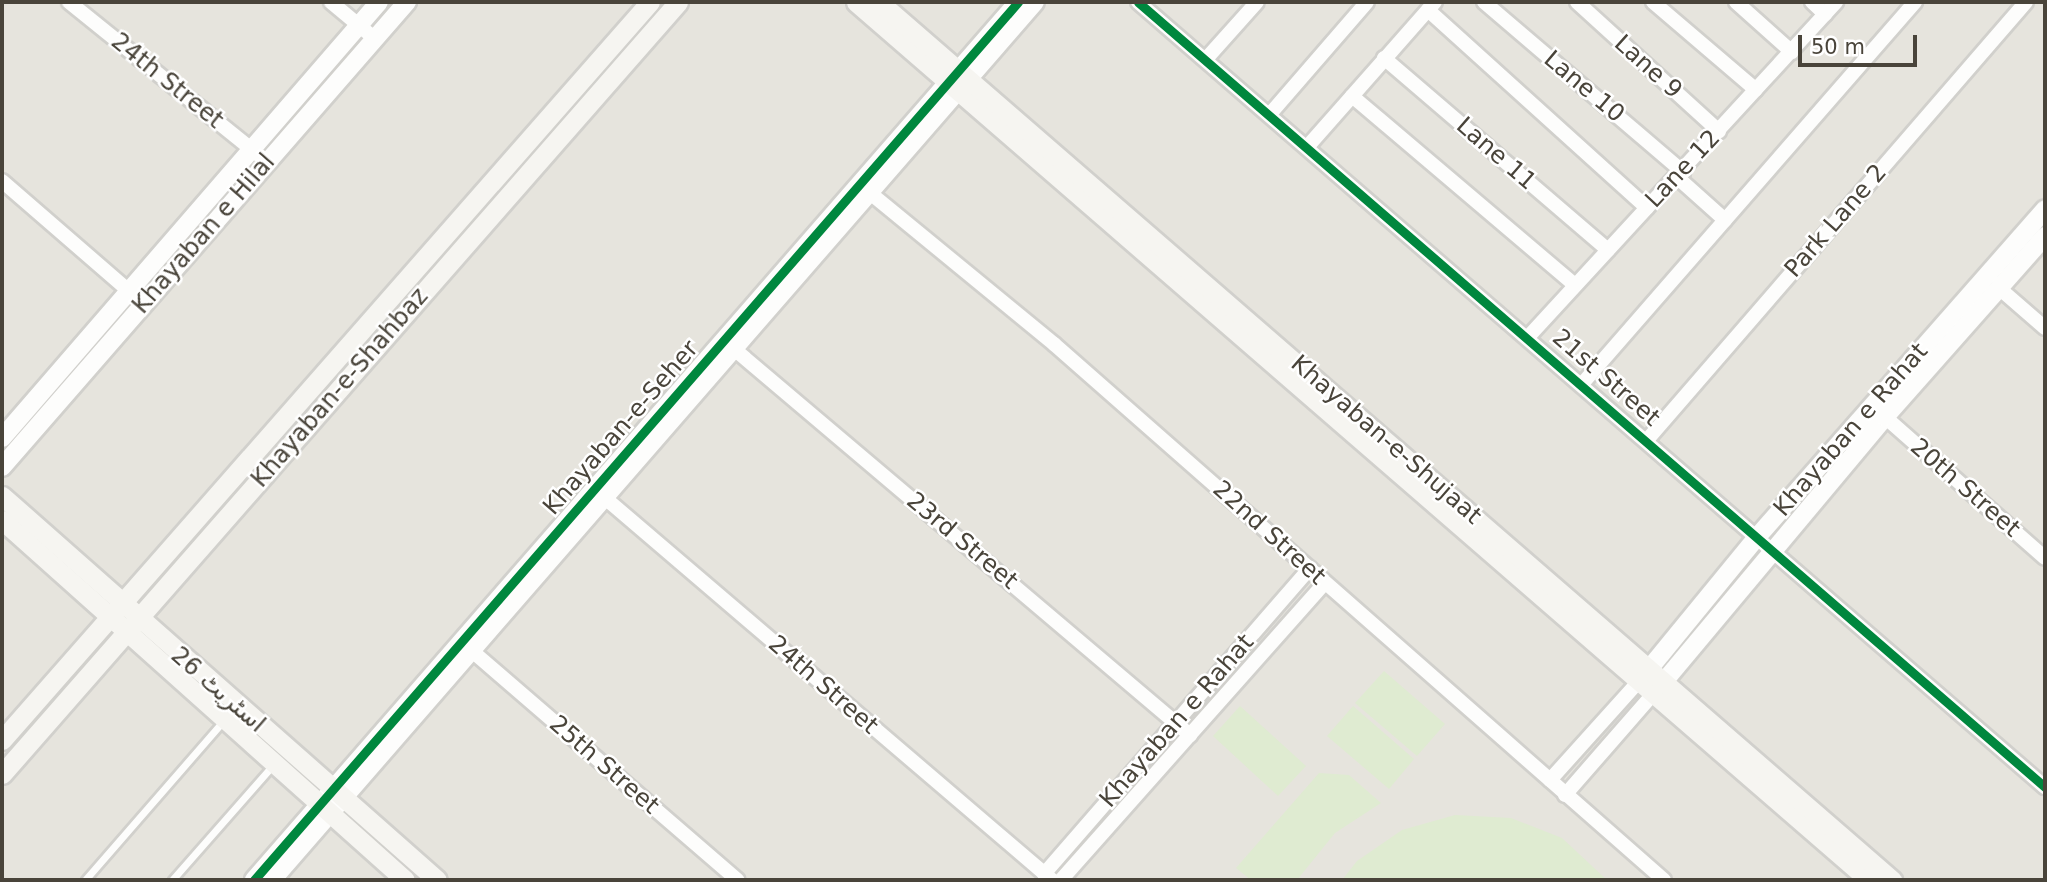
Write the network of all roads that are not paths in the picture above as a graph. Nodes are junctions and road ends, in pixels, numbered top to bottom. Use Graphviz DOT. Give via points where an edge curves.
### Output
graph roads {
  1 [pos="69,2"];
  2 [pos="331,2"];
  3 [pos="379,2"];
  4 [pos="407,2"];
  5 [pos="650,2"];
  6 [pos="678,2"];
  7 [pos="856,2"];
  8 [pos="878,2"];
  9 [pos="1018,2"];
  10 [pos="1035,2"];
  11 [pos="1139,2"];
  12 [pos="1257,2"];
  13 [pos="1367,2"];
  14 [pos="1484,2"];
  15 [pos="1577,2"];
  16 [pos="1653,2"];
  17 [pos="1736,2"];
  18 [pos="1812,2"];
  19 [pos="1836,2"];
  20 [pos="1915,2"];
  21 [pos="2026,2"];
  22 [pos="1432,6"];
  23 [pos="1825,14"];
  24 [pos="359,25"];
  25 [pos="374,38"];
  26 [pos="1792,52"];
  27 [pos="1384,58"];
  28 [pos="1206,59"];
  29 [pos="959,79"];
  30 [pos="1756,90"];
  31 [pos="1352,96"];
  32 [pos="1270,114"];
  33 [pos="1719,131"];
  34 [pos="1308,146"];
  35 [pos="251,150"];
  36 [pos="266,161"];
  37 [pos="1680,175"];
  38 [pos="2,181"];
  39 [pos="869,192"];
  40 [pos="1647,208"];
  41 [pos="2045,208"];
  42 [pos="1725,220"];
  43 [pos="2045,236"];
  44 [pos="1608,250"];
  45 [pos="1575,285"];
  46 [pos="1999,288"];
  47 [pos="129,291"];
  48 [pos="144,303"];
  49 [pos="2045,328"];
  50 [pos="1529,336"];
  51 [pos="733,348"];
  52 [pos="1582,384"];
  53 [pos="1885,417"];
  54 [pos="2,438"];
  55 [pos="1647,440"];
  56 [pos="2,467"];
  57 [pos="599,493"];
  58 [pos="2,496"];
  59 [pos="2,520"];
  60 [pos="1758,536"];
  61 [pos="1773,549"];
  62 [pos="2045,558"];
  63 [pos="1310,568"];
  64 [pos="1325,583"];
  65 [pos="113,609"];
  66 [pos="133,626"];
  67 [pos="471,650"];
  68 [pos="1652,681"];
  69 [pos="229,713"];
  70 [pos="1176,722"];
  71 [pos="1190,735"];
  72 [pos="2,740"];
  73 [pos="274,765"];
  74 [pos="2,774"];
  75 [pos="1550,780"];
  76 [pos="2045,787"];
  77 [pos="338,794"];
  78 [pos="1565,795"];
  79 [pos="324,810"];
  80 [pos="1044,877"];
  81 [pos="85,880"];
  82 [pos="172,880"];
  83 [pos="254,880"];
  84 [pos="272,880"];
  85 [pos="405,880"];
  86 [pos="437,880"];
  87 [pos="737,880"];
  88 [pos="1061,880"];
  89 [pos="1664,880"];
  90 [pos="1869,880"];
  91 [pos="1892,880"];
  1 -- 35 [label="street, 24th Street"];
  2 -- 24 [label="street"];
  3 -- 24 [label="street, Khayaban e Hilal"];
  4 -- 25 [label="street, Khayaban e Hilal"];
  5 -- 65 [label="main road, Khayaban-e-Shahbaz"];
  6 -- 66 [label="main road, Khayaban-e-Shahbaz"];
  7 -- 29 [label="main road"];
  8 -- 29 [label="main road, Khayaban-e-Shujaat"];
  9 -- 29 [label="street, Khayaban-e-Seher"];
  10 -- 29 [label="street, Khayaban-e-Seher"];
  11 -- 28 [label="street, 21st Street"];
  12 -- 28 [label="street"];
  13 -- 32 [label="street"];
  14 -- 37 [label="street, Lane 10"];
  15 -- 33 [label="street, Lane 9"];
  16 -- 30 [label="street"];
  17 -- 26 [label="street"];
  18 -- 23 [label="street"];
  19 -- 23 [label="street, Lane 12"];
  20 -- 42 [label="street"];
  21 -- 55 [label="street, Park Lane 2"];
  22 -- 27 [label="street"];
  22 -- 40 [label="street"];
  23 -- 26 [label="street, Lane 12"];
  24 -- 25 [label="street"];
  24 -- 35 [label="street, Khayaban e Hilal"];
  25 -- 36 [label="street, Khayaban e Hilal"];
  26 -- 30 [label="street, Lane 12"];
  27 -- 31 [label="street"];
  27 -- 44 [label="street, Lane 11"];
  28 -- 32 [label="street, 21st Street"];
  29 -- 39 [label="street, Khayaban-e-Seher"];
  29 -- 57 [label="street, Khayaban-e-Seher"];
  29 -- 68 [label="main road, Khayaban-e-Shujaat"];
  30 -- 33 [label="street, Lane 12"];
  31 -- 34 [label="street"];
  31 -- 45 [label="street"];
  32 -- 34 [label="street, 21st Street"];
  33 -- 37 [label="street, Lane 12"];
  34 -- 50 [label="street, 21st Street"];
  35 -- 36 [label="street, 24th Street"];
  35 -- 47 [label="street, Khayaban e Hilal"];
  36 -- 48 [label="street, Khayaban e Hilal"];
  37 -- 40 [label="street, Lane 12"];
  37 -- 42 [label="street, Lane 10"];
  38 -- 47 [label="street"];
  39 -- 51 [label="street, Khayaban-e-Seher"];
  39 -- 63 [label="street, 22nd Street" via="1054,344"];
  40 -- 44 [label="street, Lane 12"];
  41 -- 60 [label="street, Khayaban e Rahat"];
  42 -- 52 [label="street"];
  43 -- 46 [label="street, Khayaban e Rahat"];
  44 -- 45 [label="street, Lane 12"];
  45 -- 50 [label="street, Lane 12"];
  46 -- 49 [label="street"];
  46 -- 53 [label="street, Khayaban e Rahat"];
  47 -- 48 [label="street"];
  47 -- 54 [label="street, Khayaban e Hilal"];
  48 -- 56 [label="street, Khayaban e Hilal"];
  50 -- 52 [label="street, 21st Street"];
  51 -- 57 [label="street, Khayaban-e-Seher"];
  51 -- 70 [label="street, 23rd Street"];
  52 -- 55 [label="street, 21st Street"];
  53 -- 61 [label="street, Khayaban e Rahat"];
  53 -- 62 [label="street, 20th Street"];
  55 -- 60 [label="street, 21st Street"];
  57 -- 67 [label="street, Khayaban-e-Seher"];
  57 -- 77 [label="street, Khayaban-e-Seher"];
  57 -- 80 [label="street, 24th Street"];
  58 -- 65 [label="main road, اسٹریٹ 26"];
  59 -- 65 [label="main road, اسٹریٹ 26"];
  60 -- 61 [label="street, 21st Street"];
  60 -- 68 [label="street, Khayaban e Rahat"];
  61 -- 68 [label="street, Khayaban e Rahat"];
  61 -- 76 [label="street, 21st Street"];
  63 -- 64 [label="street, 22nd Street"];
  63 -- 70 [label="street, Khayaban e Rahat"];
  64 -- 71 [label="street, Khayaban e Rahat"];
  64 -- 75 [label="street, 22nd Street"];
  65 -- 66 [label="main road, اسٹریٹ 26"];
  65 -- 72 [label="main road, Khayaban-e-Shahbaz"];
  66 -- 69 [label="main road, اسٹریٹ 26"];
  66 -- 74 [label="main road, Khayaban-e-Shahbaz"];
  67 -- 77 [label="street, Khayaban-e-Seher"];
  67 -- 87 [label="street, 25th Street"];
  68 -- 75 [label="street, Khayaban e Rahat"];
  68 -- 78 [label="street, Khayaban e Rahat"];
  68 -- 90 [label="main road, Khayaban-e-Shujaat"];
  68 -- 91 [label="main road, Khayaban-e-Shujaat"];
  69 -- 73 [label="main road, اسٹریٹ 26"];
  69 -- 77 [label="main road, اسٹریٹ 26"];
  69 -- 81 [label="lane"];
  70 -- 71 [label="street, 23rd Street"];
  70 -- 80 [label="street, Khayaban e Rahat"];
  71 -- 88 [label="street, Khayaban e Rahat"];
  73 -- 79 [label="main road, اسٹریٹ 26"];
  73 -- 82 [label="lane"];
  75 -- 78 [label="street, 22nd Street"];
  77 -- 79 [label="street, Khayaban-e-Seher"];
  77 -- 86 [label="main road, اسٹریٹ 26"];
  78 -- 89 [label="street, 22nd Street"];
  79 -- 83 [label="street, Khayaban-e-Seher"];
  79 -- 84 [label="street, Khayaban-e-Seher"];
  79 -- 85 [label="main road, اسٹریٹ 26"];
}
